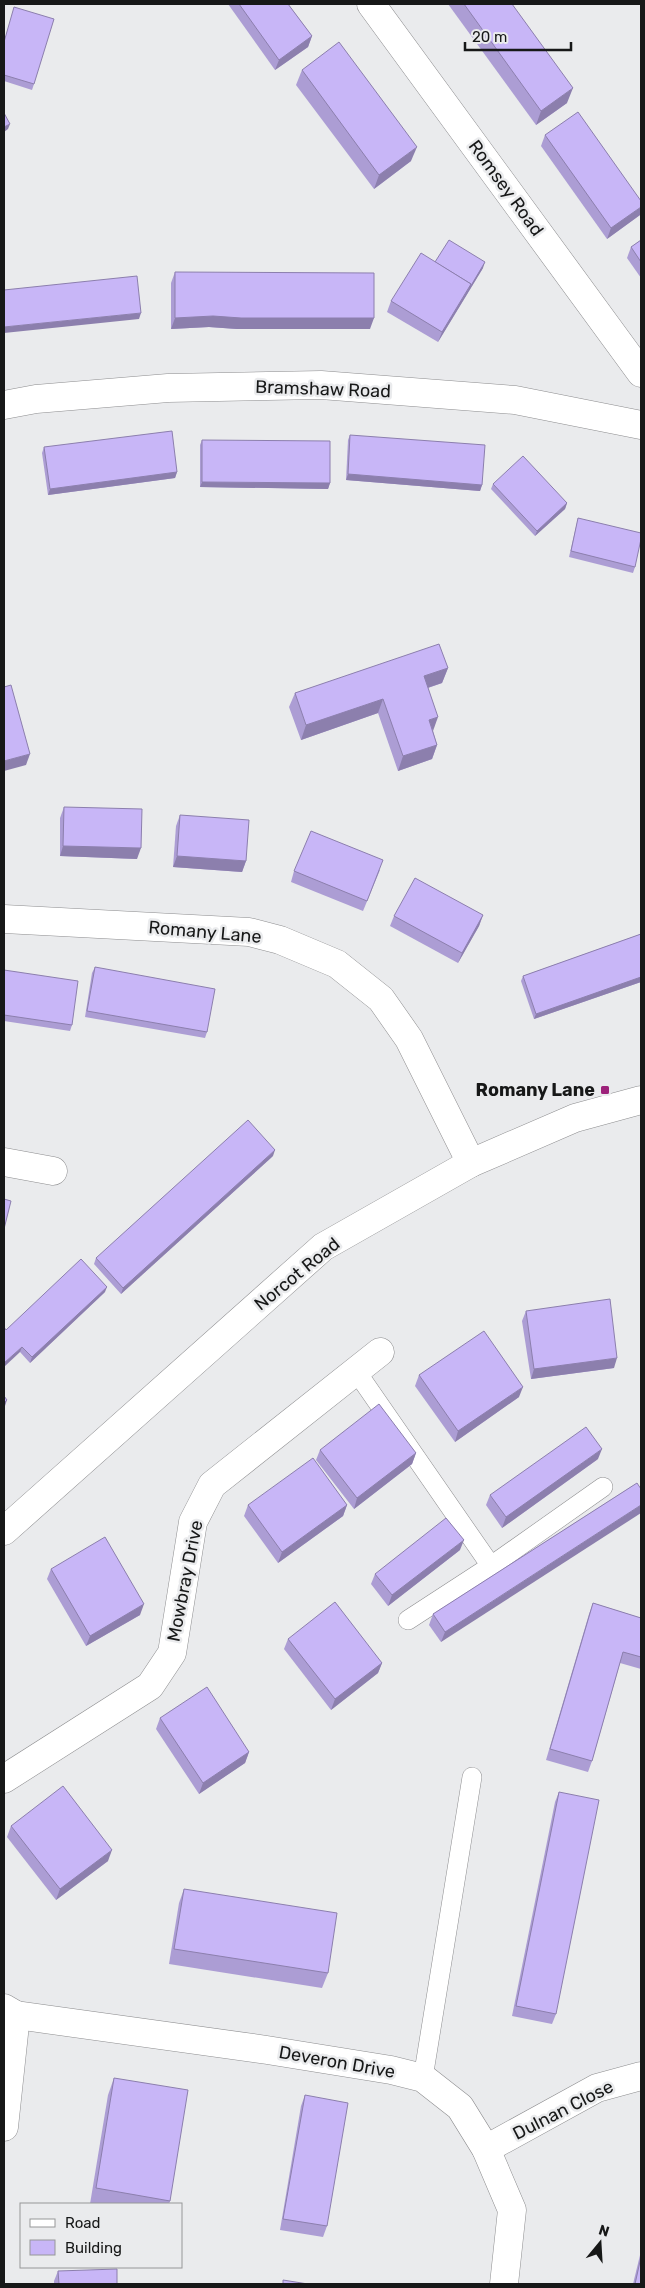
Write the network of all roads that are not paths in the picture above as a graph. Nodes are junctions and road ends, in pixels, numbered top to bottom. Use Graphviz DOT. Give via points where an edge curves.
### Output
graph roads {
  1 [pos="371,4"];
  2 [pos="641,373"];
  3 [pos="4,405"];
  4 [pos="641,425"];
  5 [pos="4,919"];
  6 [pos="641,1100"];
  7 [pos="4,1162"];
  8 [pos="470,1163"];
  9 [pos="53,1171"];
  10 [pos="380,1352"];
  11 [pos="356,1371"];
  12 [pos="603,1487"];
  13 [pos="4,1531"];
  14 [pos="491,1566"];
  15 [pos="408,1620"];
  16 [pos="472,1777"];
  17 [pos="4,1778"];
  18 [pos="10,2012"];
  19 [pos="641,2076"];
  20 [pos="424,2078"];
  21 [pos="4,2127"];
  22 [pos="486,2149"];
  23 [pos="504,2284"];
  1 -- 2 [label="street, Romsey Road"];
  3 -- 4 [label="street, Bramshaw Road" via="36,399 168,388 321,385 515,400"];
  5 -- 8 [label="street, Romany Lane" via="250,932 280,940 337,964 381,999 409,1039"];
  6 -- 8 [label="street, Norcot Road" via="575,1118"];
  7 -- 9 [label="street"];
  8 -- 13 [label="street, Norcot Road" via="323,1247"];
  10 -- 11 [label="street, Mowbray Drive"];
  11 -- 14 [label="lane"];
  11 -- 17 [label="street, Mowbray Drive" via="212,1485 193,1522 172,1654 150,1686"];
  12 -- 14 [label="lane"];
  14 -- 15 [label="lane"];
  16 -- 20 [label="lane"];
  18 -- 20 [label="street, Deveron Drive" via="49,2021 267,2050"];
  18 -- 21 [label="street"];
  19 -- 22 [label="street, Dulnan Close" via="597,2088"];
  20 -- 22 [label="street, Deveron Drive" via="460,2106"];
  22 -- 23 [label="street, Deveron Drive" via="512,2210"];
}
